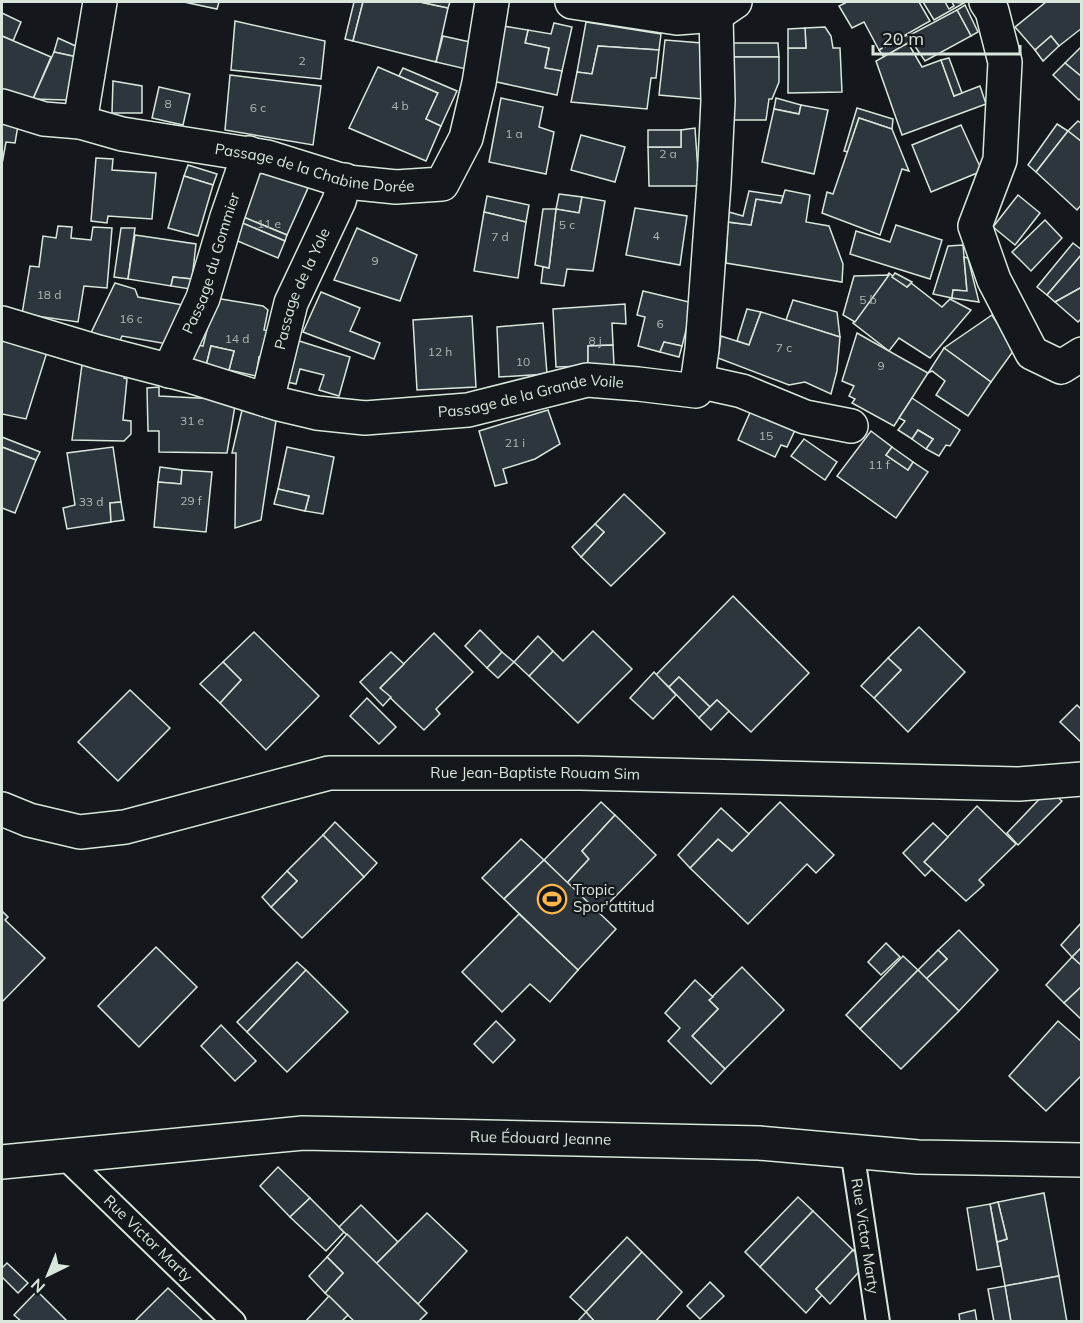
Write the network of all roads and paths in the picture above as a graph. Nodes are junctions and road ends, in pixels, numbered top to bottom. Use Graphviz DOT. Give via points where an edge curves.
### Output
graph roads {
  1 [pos="100,2"];
  2 [pos="492,2"];
  3 [pos="572,2"];
  4 [pos="986,2"];
  5 [pos="726,8"];
  6 [pos="2,106"];
  7 [pos="80,122"];
  8 [pos="249,153"];
  9 [pos="345,180"];
  10 [pos="2,323"];
  11 [pos="1082,354"];
  12 [pos="169,371"];
  13 [pos="697,381"];
  14 [pos="267,400"];
  15 [pos="851,426"];
  16 [pos="1082,779"];
  17 [pos="2,809"];
  18 [pos="852,1150"];
  19 [pos="62,1155"];
  20 [pos="1082,1160"];
  21 [pos="2,1162"];
  22 [pos="234,1322"];
  23 [pos="878,1322"];
  1 -- 7 [label="street"];
  2 -- 9 [label="street, Passage de la Chabine Dorée" via="466,138 442,184 396,187"];
  3 -- 5 [label="street" via="677,18"];
  4 -- 11 [label="street" via="992,11 1005,62 1000,160 975,225 994,280 1032,353 1061,367"];
  5 -- 13 [label="street"];
  6 -- 7 [label="street, Passage de la Chabine Dorée" via="44,119"];
  7 -- 8 [label="street, Passage de la Chabine Dorée" via="122,134"];
  8 -- 9 [label="street, Passage de la Chabine Dorée"];
  8 -- 12 [label="street, Passage du Gommier" via="204,298"];
  9 -- 14 [label="street, Passage de la Yole" via="291,303"];
  10 -- 12 [label="street, Passage de la Grande Voile"];
  12 -- 14 [label="street, Passage de la Grande Voile"];
  13 -- 14 [label="street, Passage de la Grande Voile" via="696,391 587,380 468,410 365,418 317,413"];
  13 -- 15 [label="street" via="742,391 804,417"];
  16 -- 17 [label="street, Rue Jean-Baptiste Rouam Sim" via="1019,784 580,773 329,773 125,827 80,832"];
  18 -- 19 [label="street, Rue Édouard Jeanne" via="759,1143 303,1133"];
  18 -- 20 [label="street, Rue Édouard Jeanne" via="918,1157"];
  18 -- 23 [label="lane, Rue Victor Marty"];
  19 -- 21 [label="street, Rue Édouard Jeanne"];
  19 -- 22 [label="lane, Rue Victor Marty"];
}
